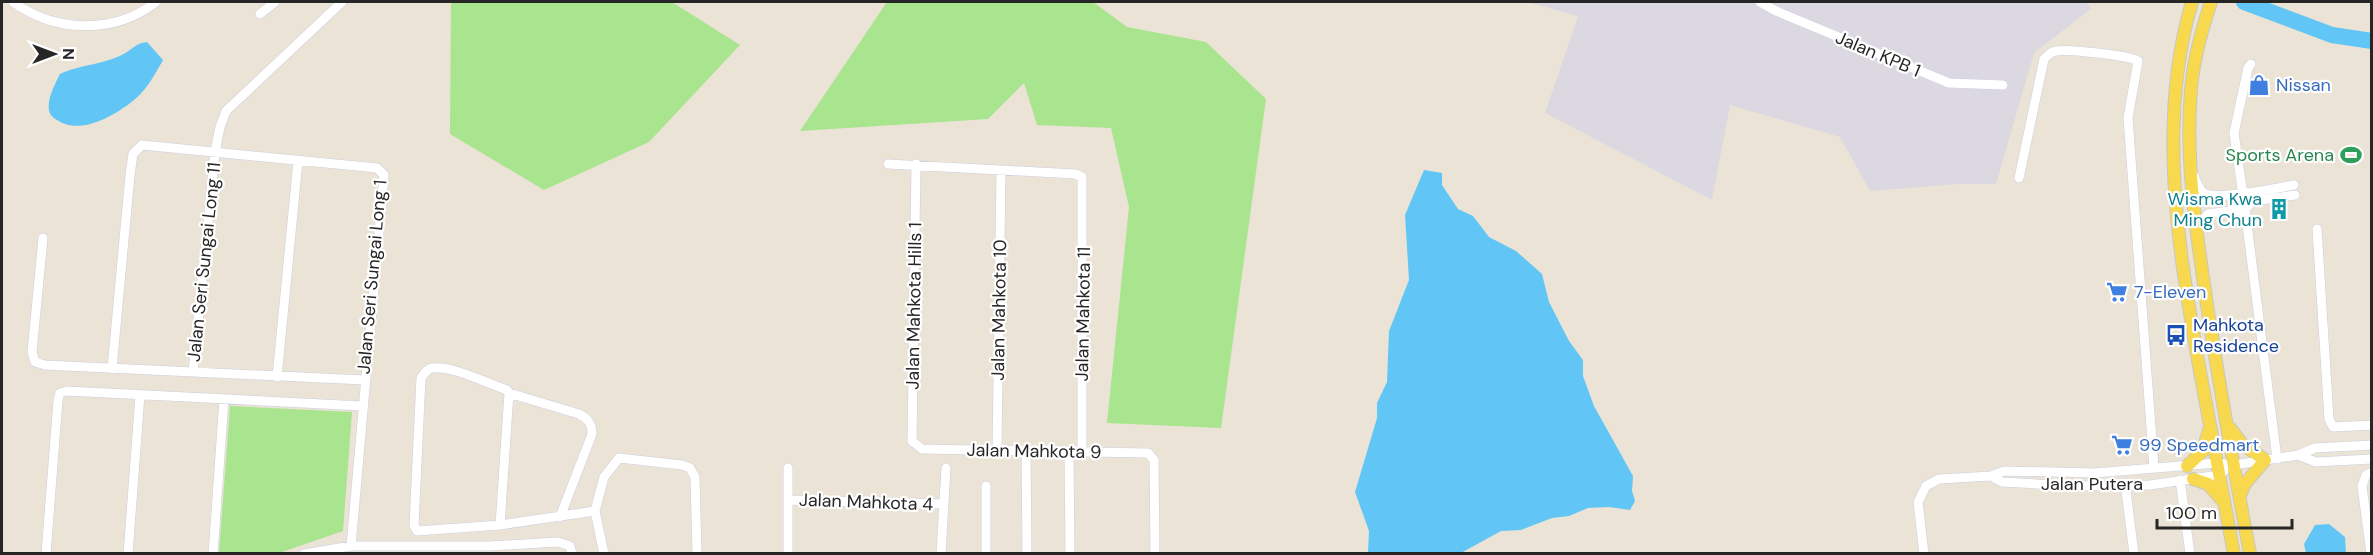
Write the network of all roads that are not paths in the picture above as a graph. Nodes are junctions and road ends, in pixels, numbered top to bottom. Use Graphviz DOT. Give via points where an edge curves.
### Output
graph roads {
  1 [pos="13,2"];
  2 [pos="156,2"];
  3 [pos="275,2"];
  4 [pos="342,2"];
  5 [pos="1760,2"];
  6 [pos="2211,2"];
  7 [pos="2190,7"];
  8 [pos="260,14"];
  9 [pos="2251,64"];
  10 [pos="2002,85"];
  11 [pos="215,152"];
  12 [pos="298,161"];
  13 [pos="888,164"];
  14 [pos="916,164"];
  15 [pos="2190,165"];
  16 [pos="1001,171"];
  17 [pos="2019,178"];
  18 [pos="2243,194"];
  19 [pos="2246,209"];
  20 [pos="2195,228"];
  21 [pos="2317,229"];
  22 [pos="44,238"];
  23 [pos="112,369"];
  24 [pos="193,372"];
  25 [pos="277,377"];
  26 [pos="364,381"];
  27 [pos="509,393"];
  28 [pos="140,395"];
  29 [pos="224,399"];
  30 [pos="362,406"];
  31 [pos="2226,422"];
  32 [pos="2372,425"];
  33 [pos="2210,427"];
  34 [pos="2372,445"];
  35 [pos="916,446"];
  36 [pos="997,449"];
  37 [pos="1026,450"];
  38 [pos="1069,451"];
  39 [pos="1082,452"];
  40 [pos="2298,455"];
  41 [pos="2271,459"];
  42 [pos="2372,459"];
  43 [pos="2187,465"];
  44 [pos="2234,465"];
  45 [pos="788,468"];
  46 [pos="946,468"];
  47 [pos="2154,468"];
  48 [pos="2218,469"];
  49 [pos="2369,473"];
  50 [pos="1991,476"];
  51 [pos="2187,480"];
  52 [pos="2125,483"];
  53 [pos="986,486"];
  54 [pos="2240,497"];
  55 [pos="788,500"];
  56 [pos="2224,502"];
  57 [pos="943,504"];
  58 [pos="595,512"];
  59 [pos="560,517"];
  60 [pos="500,525"];
  61 [pos="351,546"];
  62 [pos="2371,548"];
  63 [pos="403,550"];
  64 [pos="489,550"];
  65 [pos="571,550"];
  66 [pos="46,554"];
  67 [pos="128,554"];
  68 [pos="213,554"];
  69 [pos="304,554"];
  70 [pos="604,554"];
  71 [pos="697,554"];
  72 [pos="788,554"];
  73 [pos="941,554"];
  74 [pos="986,554"];
  75 [pos="1028,554"];
  76 [pos="1070,554"];
  77 [pos="1155,554"];
  78 [pos="1924,554"];
  79 [pos="2134,554"];
  80 [pos="2190,554"];
  81 [pos="2234,554"];
  82 [pos="2250,554"];
  1 -- 2 [label="street" via="68,26 119,21"];
  3 -- 8 [label="street"];
  4 -- 11 [label="street, Jalan Seri Sungai Long 11" via="226,111"];
  5 -- 10 [label="street, Jalan KPB 1" via="1949,83"];
  6 -- 15 [label="main road" via="2191,89"];
  7 -- 33 [label="main road" via="2177,66 2173,108 2175,188 2187,294"];
  9 -- 18 [label="street" via="2234,128"];
  11 -- 12 [label="street, Jalan Seri Sungai Long 1"];
  11 -- 23 [label="street, Jalan Seri Sungai Long 1" via="142,146 133,154"];
  11 -- 24 [label="street, Jalan Seri Sungai Long 11"];
  12 -- 25 [label="street"];
  12 -- 26 [label="street, Jalan Seri Sungai Long 1" via="377,168 384,175"];
  13 -- 14 [label="street"];
  14 -- 16 [label="street"];
  14 -- 35 [label="street, Jalan Mahkota Hills 1" via="912,441"];
  15 -- 18 [label="street" via="2203,192 2210,196"];
  15 -- 20 [label="main road"];
  16 -- 36 [label="street, Jalan Mahkota 10"];
  16 -- 39 [label="street, Jalan Mahkota 11" via="1082,177"];
  17 -- 47 [label="street" via="2044,59 2049,52 2089,53 2138,61 2128,118"];
  18 -- 19 [label="street"];
  18 -- 19 [label="street" via="2295,190 2254,201"];
  19 -- 20 [label="street" via="2208,214"];
  19 -- 41 [label="street"];
  20 -- 31 [label="main road"];
  21 -- 32 [label="street" via="2329,419 2333,427"];
  22 -- 23 [label="street" via="32,352 35,362"];
  23 -- 24 [label="street"];
  24 -- 25 [label="street"];
  25 -- 26 [label="street"];
  26 -- 30 [label="street, Jalan Seri Sungai Long 1"];
  27 -- 59 [label="street" via="579,414 592,425"];
  27 -- 60 [label="street"];
  27 -- 60 [label="street" via="446,369 431,368 421,378 415,528 419,531"];
  28 -- 29 [label="street"];
  28 -- 66 [label="street" via="60,393"];
  28 -- 67 [label="street"];
  29 -- 30 [label="street"];
  29 -- 68 [label="street"];
  30 -- 61 [label="street, Jalan Seri Sungai Long 1"];
  31 -- 41 [label="main road" via="2242,444"];
  31 -- 44 [label="main road"];
  33 -- 43 [label="main road" via="2203,451"];
  33 -- 48 [label="main road"];
  34 -- 40 [label="street" via="2315,448"];
  35 -- 36 [label="street, Jalan Mahkota 9"];
  36 -- 37 [label="street, Jalan Mahkota 9"];
  37 -- 38 [label="street, Jalan Mahkota 9"];
  37 -- 75 [label="street"];
  38 -- 39 [label="street, Jalan Mahkota 9"];
  38 -- 76 [label="street"];
  39 -- 77 [label="street, Jalan Mahkota 9" via="1152,455"];
  40 -- 41 [label="street"];
  40 -- 42 [label="street" via="2316,462"];
  41 -- 44 [label="street"];
  41 -- 54 [label="main road" via="2244,485"];
  43 -- 47 [label="street, Jalan Putera"];
  43 -- 48 [label="street, Jalan Putera"];
  44 -- 48 [label="street, Jalan Putera"];
  44 -- 54 [label="main road"];
  45 -- 55 [label="street"];
  46 -- 57 [label="street"];
  47 -- 50 [label="street, Jalan Putera" via="2094,474 2004,471"];
  48 -- 51 [label="street, Jalan Putera"];
  48 -- 56 [label="main road"];
  49 -- 62 [label="street" via="2362,486"];
  50 -- 52 [label="street, Jalan Putera" via="2002,482 2094,486"];
  50 -- 78 [label="street, Jalan Putera" via="1939,479 1926,486 1918,502"];
  51 -- 52 [label="street, Jalan Putera" via="2150,485"];
  51 -- 56 [label="main road" via="2208,484"];
  51 -- 80 [label="street"];
  52 -- 79 [label="street"];
  53 -- 74 [label="street"];
  54 -- 82 [label="main road"];
  55 -- 57 [label="street, Jalan Mahkota 4"];
  55 -- 72 [label="street"];
  56 -- 81 [label="main road"];
  57 -- 73 [label="street"];
  58 -- 59 [label="street"];
  58 -- 70 [label="street"];
  58 -- 71 [label="street" via="604,477 619,458 690,468 695,477"];
  59 -- 60 [label="street"];
  61 -- 63 [label="street"];
  61 -- 69 [label="street"];
  63 -- 64 [label="street"];
  64 -- 65 [label="street" via="558,542"];
}
